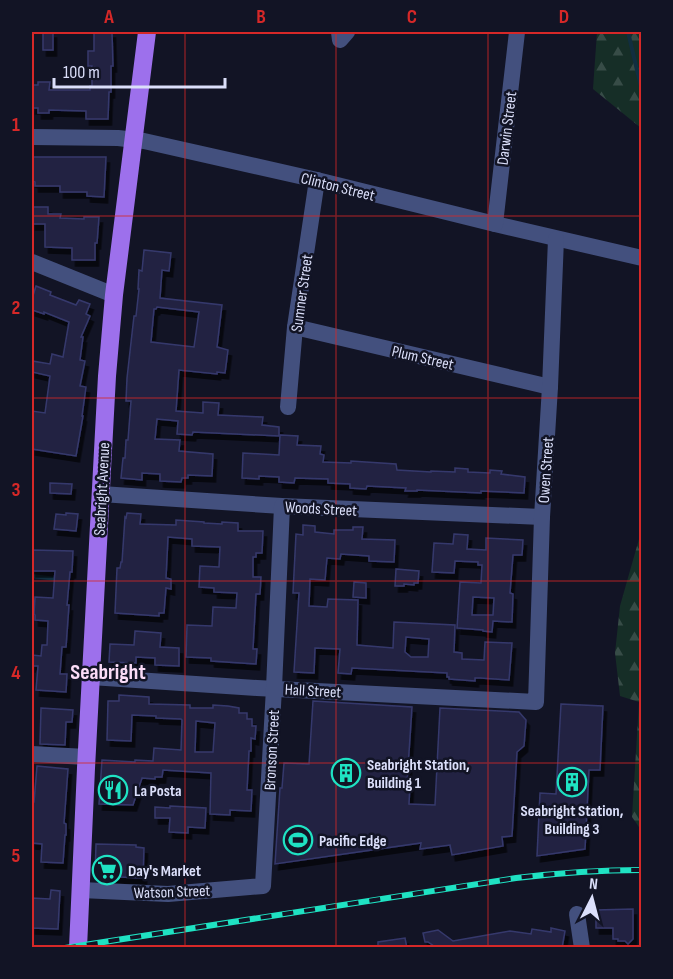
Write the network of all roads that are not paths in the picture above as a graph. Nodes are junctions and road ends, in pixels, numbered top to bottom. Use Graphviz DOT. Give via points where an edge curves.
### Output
graph roads {
  1 [pos="147,32"];
  2 [pos="339,32"];
  3 [pos="348,32"];
  4 [pos="517,32"];
  5 [pos="32,137"];
  6 [pos="133,140"];
  7 [pos="316,180"];
  8 [pos="495,225"];
  9 [pos="556,239"];
  10 [pos="642,258"];
  11 [pos="32,262"];
  12 [pos="114,295"];
  13 [pos="296,327"];
  14 [pos="550,387"];
  15 [pos="288,407"];
  16 [pos="101,494"];
  17 [pos="282,506"];
  18 [pos="542,517"];
  19 [pos="91,677"];
  20 [pos="274,688"];
  21 [pos="536,702"];
  22 [pos="32,754"];
  23 [pos="86,757"];
  24 [pos="263,886"];
  25 [pos="81,890"];
  26 [pos="577,914"];
  27 [pos="78,948"];
  28 [pos="582,948"];
  1 -- 6 [label="main road, Seabright Avenue"];
  2 -- 3 [label="street" via="340,40"];
  4 -- 8 [label="street, Darwin Street"];
  5 -- 6 [label="street, Clinton Street"];
  6 -- 7 [label="street, Clinton Street"];
  6 -- 12 [label="main road, Seabright Avenue"];
  7 -- 8 [label="street, Clinton Street"];
  7 -- 13 [label="street, Sumner Street"];
  8 -- 9 [label="street, Clinton Street"];
  9 -- 10 [label="street, Clinton Street"];
  9 -- 14 [label="street, Owen Street"];
  11 -- 12 [label="street"];
  12 -- 16 [label="main road, Seabright Avenue"];
  13 -- 14 [label="street, Plum Street"];
  13 -- 15 [label="street, Sumner Street"];
  14 -- 18 [label="street, Owen Street"];
  16 -- 17 [label="street, Woods Street"];
  16 -- 19 [label="main road, Seabright Avenue"];
  17 -- 18 [label="street, Woods Street"];
  17 -- 20 [label="street, Bronson Street"];
  18 -- 21 [label="street, Owen Street"];
  19 -- 20 [label="street, Hall Street"];
  19 -- 23 [label="main road, Seabright Avenue"];
  20 -- 21 [label="street, Hall Street"];
  20 -- 24 [label="street, Bronson Street"];
  22 -- 23 [label="street"];
  23 -- 25 [label="main road, Seabright Avenue"];
  24 -- 25 [label="street, Watson Street" via="168,894"];
  25 -- 27 [label="main road, Seabright Avenue"];
  26 -- 28 [label="street"];
}
